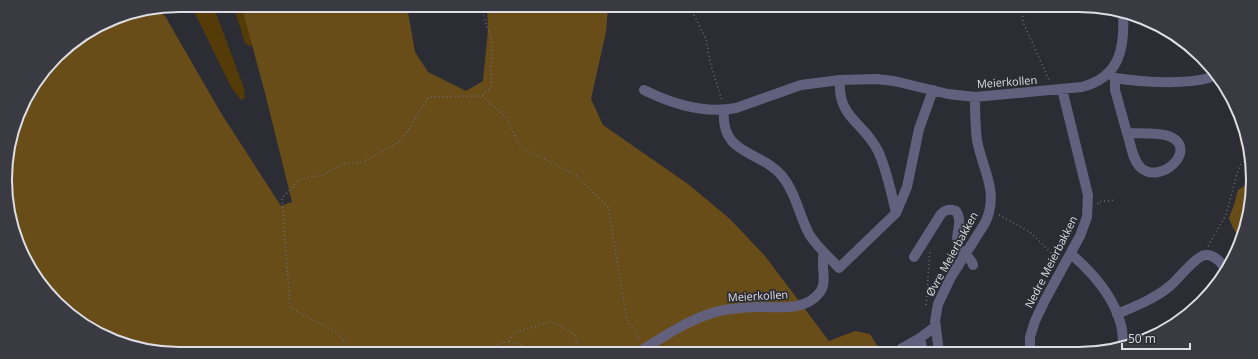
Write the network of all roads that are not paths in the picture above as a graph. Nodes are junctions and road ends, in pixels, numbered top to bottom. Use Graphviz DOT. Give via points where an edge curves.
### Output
graph roads {
  1 [pos="1123,18"];
  2 [pos="1112,76"];
  3 [pos="1209,78"];
  4 [pos="840,80"];
  5 [pos="644,90"];
  6 [pos="933,90"];
  7 [pos="1058,90"];
  8 [pos="975,97"];
  9 [pos="724,110"];
  10 [pos="1127,133"];
  11 [pos="896,213"];
  12 [pos="824,253"];
  13 [pos="965,254"];
  14 [pos="1072,254"];
  15 [pos="914,257"];
  16 [pos="973,265"];
  17 [pos="1222,266"];
  18 [pos="1117,314"];
  19 [pos="936,326"];
  20 [pos="920,338"];
  21 [pos="1123,341"];
  22 [pos="647,347"];
  23 [pos="904,347"];
  24 [pos="922,347"];
  25 [pos="938,347"];
  26 [pos="1030,347"];
  1 -- 2 [label="street, Meierkollen" via="1122,45"];
  2 -- 3 [label="street" via="1134,81 1194,81"];
  2 -- 7 [label="street, Meierkollen" via="1092,84"];
  2 -- 10 [label="street"];
  4 -- 6 [label="street, Meierkollen" via="894,81"];
  4 -- 9 [label="street, Meierkollen" via="801,85"];
  4 -- 11 [label="street" via="843,104 852,119 870,139 883,163"];
  5 -- 9 [label="street, Meierkollen" via="694,108"];
  6 -- 8 [label="street, Meierkollen"];
  6 -- 11 [label="street" via="919,129 907,187"];
  7 -- 8 [label="street, Meierkollen"];
  7 -- 14 [label="street, Nedre Meierbakken" via="1089,205 1084,229"];
  8 -- 13 [label="street, Øvre Meierbakken" via="977,139 991,195 985,223"];
  9 -- 12 [label="street" via="724,124 732,141 744,152 769,165 782,176 793,194 809,234"];
  10 -- 10 [label="street" via="1141,168 1161,171 1172,166 1178,159 1179,146 1171,137"];
  11 -- 12 [label="street" via="839,268"];
  12 -- 22 [label="street, Meierkollen" via="823,285 806,303 785,308 744,308 712,313"];
  13 -- 15 [label="street" via="957,242 960,221 956,211 950,209 944,211"];
  13 -- 16 [label="street"];
  13 -- 19 [label="street, Øvre Meierbakken" via="940,298"];
  14 -- 18 [label="street" via="1100,285"];
  14 -- 26 [label="street, Nedre Meierbakken" via="1035,321"];
  17 -- 18 [label="street" via="1214,257 1202,256 1161,293"];
  18 -- 21 [label="street"];
  19 -- 20 [label="street"];
  19 -- 25 [label="street, Øvre Meierbakken"];
  20 -- 23 [label="street"];
  20 -- 24 [label="street"];
}
